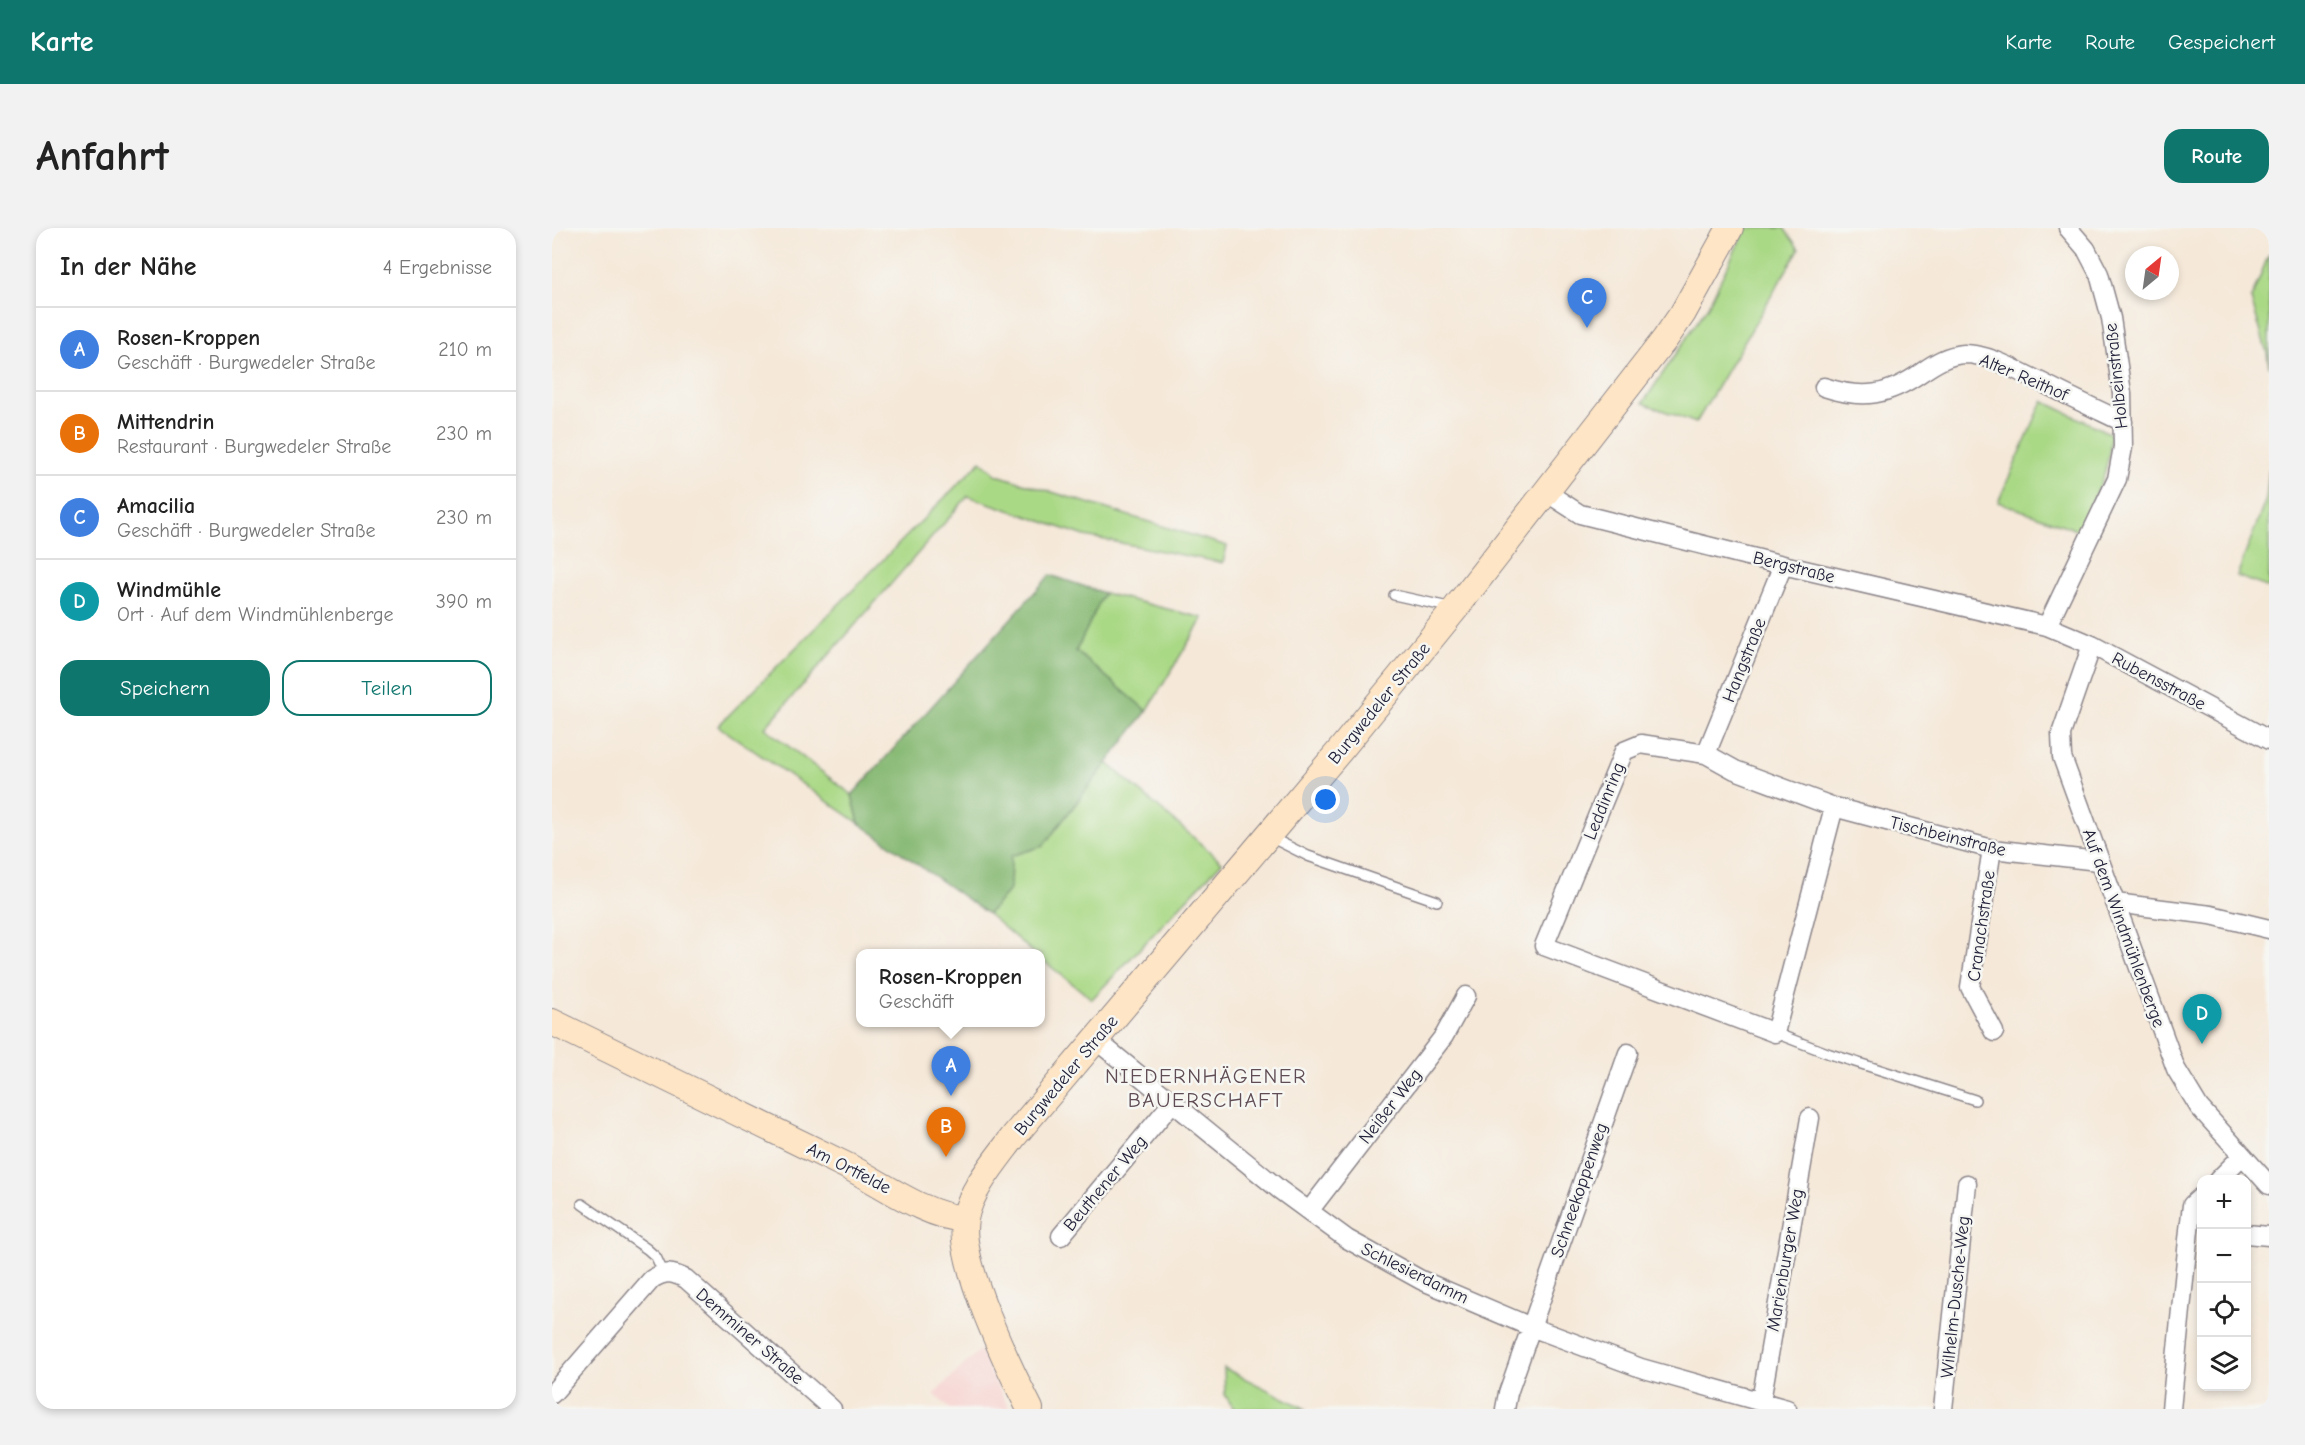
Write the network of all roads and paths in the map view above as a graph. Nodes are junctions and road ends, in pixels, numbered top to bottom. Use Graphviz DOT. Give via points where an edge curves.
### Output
graph roads {
  1 [pos="1730,228"];
  2 [pos="2068,228"];
  3 [pos="1824,387"];
  4 [pos="2123,422"];
  5 [pos="1546,492"];
  6 [pos="1783,565"];
  7 [pos="1394,595"];
  8 [pos="1455,609"];
  9 [pos="2047,626"];
  10 [pos="2092,645"];
  11 [pos="2269,740"];
  12 [pos="1706,754"];
  13 [pos="1834,807"];
  14 [pos="1268,836"];
  15 [pos="1992,849"];
  16 [pos="2098,861"];
  17 [pos="1437,901"];
  18 [pos="2115,903"];
  19 [pos="2269,928"];
  20 [pos="1466,996"];
  21 [pos="552,1022"];
  22 [pos="1994,1032"];
  23 [pos="1775,1033"];
  24 [pos="1096,1040"];
  25 [pos="1628,1053"];
  26 [pos="1976,1100"];
  27 [pos="1172,1103"];
  28 [pos="1810,1118"];
  29 [pos="2242,1156"];
  30 [pos="2222,1175"];
  31 [pos="1968,1184"];
  32 [pos="2269,1185"];
  33 [pos="2197,1200"];
  34 [pos="582,1204"];
  35 [pos="1309,1211"];
  36 [pos="965,1219"];
  37 [pos="2195,1230"];
  38 [pos="2251,1234"];
  39 [pos="1061,1236"];
  40 [pos="2269,1236"];
  41 [pos="663,1272"];
  42 [pos="1531,1327"];
  43 [pos="552,1394"];
  44 [pos="1761,1401"];
  45 [pos="832,1409"];
  46 [pos="1030,1409"];
  47 [pos="1505,1409"];
  48 [pos="1787,1409"];
  49 [pos="1943,1409"];
  50 [pos="2171,1409"];
  1 -- 5 [label="main road, Burgwedeler Straße" via="1665,339"];
  2 -- 4 [label="street, Holbeinstraße" via="2086,249 2099,274 2111,318"];
  3 -- 4 [label="street, Alter Reithof" via="1845,394 1870,395 1894,390 1939,360 1963,354 1983,357"];
  4 -- 9 [label="street, Holbeinstraße" via="2117,479"];
  5 -- 6 [label="street, Bergstraße" via="1580,514"];
  5 -- 8 [label="main road, Burgwedeler Straße"];
  6 -- 9 [label="street, Bergstraße"];
  6 -- 12 [label="street, Hangstraße"];
  7 -- 8 [label="lane"];
  8 -- 14 [label="main road, Burgwedeler Straße"];
  9 -- 10 [label="street, Rubensstraße"];
  10 -- 11 [label="street, Rubensstraße"];
  10 -- 16 [label="street, Auf dem Windmühlenberge" via="2061,734 2062,757"];
  12 -- 13 [label="street, Leddinring" via="1735,770"];
  12 -- 23 [label="street, Leddinring" via="1641,744 1624,751 1544,946"];
  13 -- 15 [label="street, Tischbeinstraße"];
  13 -- 23 [label="street"];
  14 -- 17 [label="lane" via="1308,856"];
  14 -- 24 [label="main road, Burgwedeler Straße"];
  15 -- 16 [label="street, Tischbeinstraße"];
  15 -- 22 [label="street, Cranachstraße" via="1970,987"];
  16 -- 18 [label="street, Auf dem Windmühlenberge"];
  18 -- 19 [label="street" via="2211,915"];
  18 -- 29 [label="street, Auf dem Windmühlenberge" via="2176,1069 2199,1107"];
  20 -- 35 [label="street, Neißer Weg" via="1444,1036"];
  21 -- 36 [label="main road, Am Ortfelde" via="934,1212"];
  23 -- 26 [label="lane, Leddinring"];
  24 -- 27 [label="street, Schlesierdamm"];
  24 -- 36 [label="main road, Burgwedeler Straße" via="993,1163 976,1190"];
  25 -- 42 [label="street, Schneekoppenweg"];
  27 -- 35 [label="street, Schlesierdamm"];
  27 -- 39 [label="street, Beuthener Weg"];
  28 -- 44 [label="street, Marienburger Weg"];
  29 -- 30 [label="street"];
  29 -- 32 [label="street, Auf dem Windmühlenberge"];
  31 -- 49 [label="street, Wilhelm-Dusche-Weg"];
  33 -- 37 [label="street" via="2192,1205"];
  34 -- 41 [label="lane" via="656,1257"];
  35 -- 42 [label="street, Schlesierdamm" via="1347,1239 1421,1280"];
  36 -- 46 [label="main road" via="966,1244 986,1311"];
  37 -- 50 [label="street"];
  38 -- 40 [label="street"];
  41 -- 43 [label="street" via="652,1279"];
  41 -- 45 [label="street, Demminer Straße" via="686,1280"];
  42 -- 44 [label="street, Schlesierdamm" via="1641,1368"];
  42 -- 47 [label="street, Schneekoppenweg"];
  44 -- 48 [label="street, Schlesierdamm"];
}
